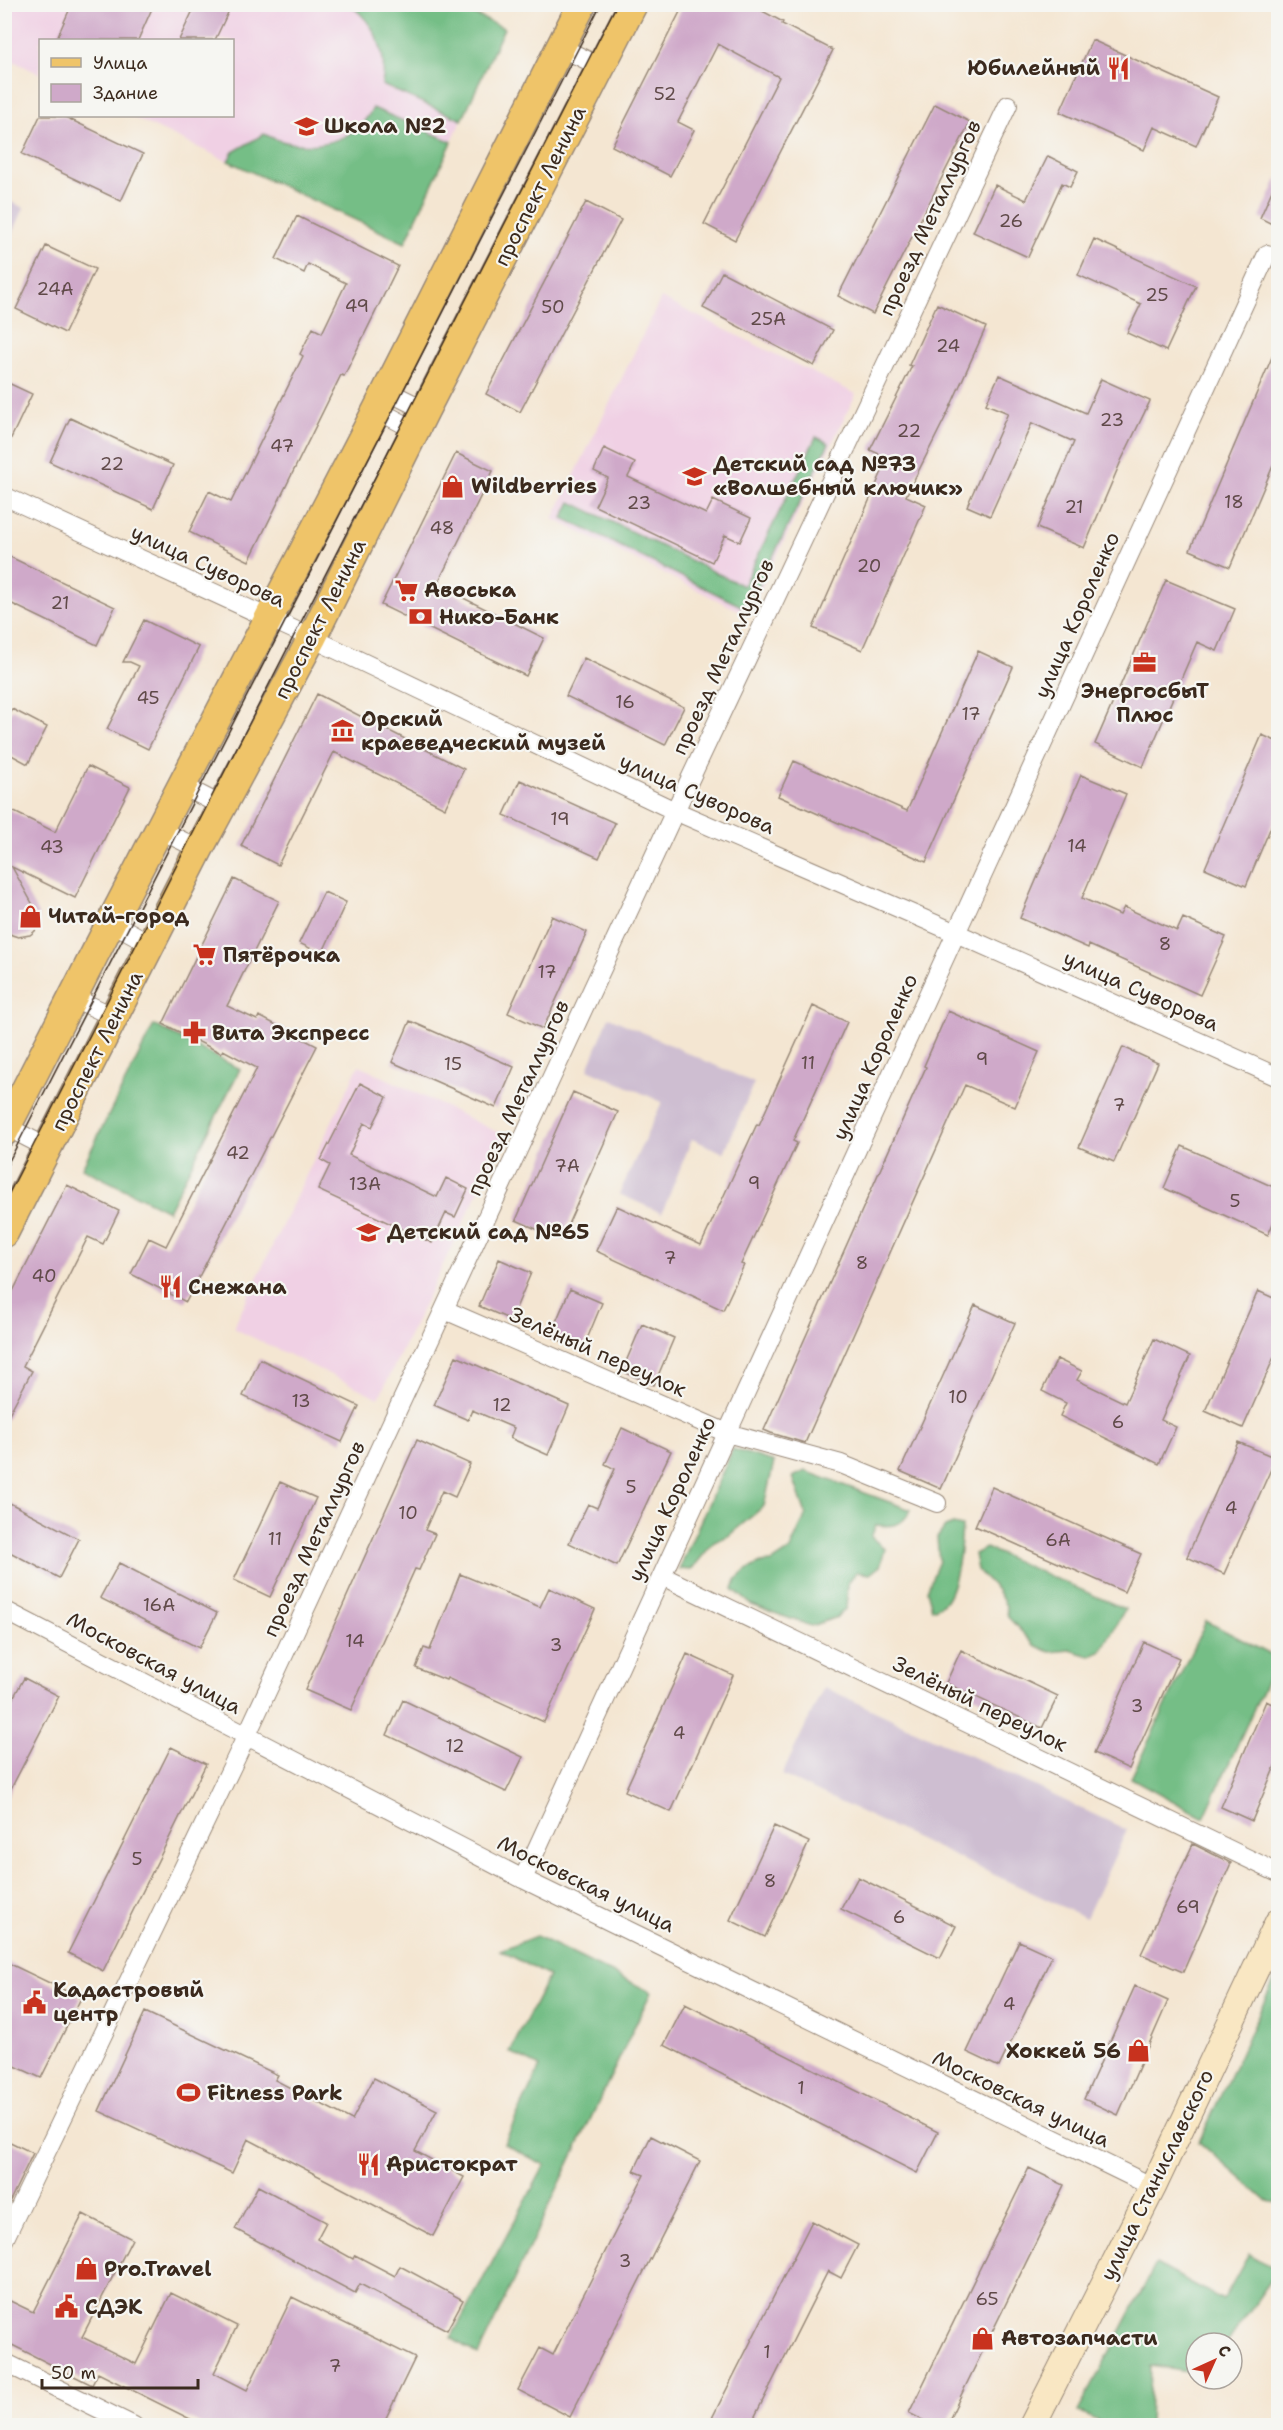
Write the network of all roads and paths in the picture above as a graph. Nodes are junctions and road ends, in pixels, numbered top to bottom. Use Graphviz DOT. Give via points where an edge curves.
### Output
graph roads {
  1 [pos="582,4"];
  2 [pos="633,4"];
  3 [pos="560,47"];
  4 [pos="601,67"];
  5 [pos="1008,105"];
  6 [pos="1267,254"];
  7 [pos="382,400"];
  8 [pos="420,420"];
  9 [pos="4,496"];
  10 [pos="269,620"];
  11 [pos="312,638"];
  12 [pos="183,786"];
  13 [pos="222,806"];
  14 [pos="675,811"];
  15 [pos="160,830"];
  16 [pos="199,849"];
  17 [pos="111,922"];
  18 [pos="956,933"];
  19 [pos="151,944"];
  20 [pos="74,998"];
  21 [pos="114,1017"];
  22 [pos="1278,1077"];
  23 [pos="6,1130"];
  24 [pos="48,1148"];
  25 [pos="7,1222"];
  26 [pos="445,1310"];
  27 [pos="728,1433"];
  28 [pos="937,1503"];
  29 [pos="662,1576"];
  30 [pos="4,1610"];
  31 [pos="247,1737"];
  32 [pos="1278,1873"];
  33 [pos="523,1879"];
  34 [pos="1278,1922"];
  35 [pos="1153,2187"];
  36 [pos="4,2240"];
  37 [pos="4,2362"];
  38 [pos="134,2426"];
  39 [pos="1032,2426"];
  1 -- 3 [label="main road"];
  2 -- 4 [label="main road, проспект Ленина"];
  3 -- 4 [label="street"];
  3 -- 7 [label="main road"];
  4 -- 8 [label="main road, проспект Ленина"];
  5 -- 14 [label="street, проезд Металлургов"];
  6 -- 18 [label="street, улица Короленко"];
  7 -- 8 [label="street"];
  7 -- 10 [label="main road"];
  8 -- 11 [label="main road, проспект Ленина"];
  9 -- 10 [label="street, улица Суворова"];
  10 -- 11 [label="street, улица Суворова"];
  10 -- 12 [label="main road"];
  11 -- 13 [label="main road, проспект Ленина"];
  11 -- 14 [label="street, улица Суворова"];
  12 -- 13 [label="street"];
  12 -- 15 [label="main road"];
  13 -- 16 [label="main road, проспект Ленина"];
  14 -- 18 [label="street, улица Суворова"];
  14 -- 26 [label="street, проезд Металлургов"];
  15 -- 16 [label="street"];
  15 -- 17 [label="main road"];
  16 -- 19 [label="main road, проспект Ленина"];
  17 -- 19 [label="street"];
  17 -- 20 [label="main road"];
  18 -- 22 [label="street, улица Суворова"];
  18 -- 27 [label="street, улица Короленко"];
  19 -- 21 [label="main road, проспект Ленина"];
  20 -- 21 [label="street"];
  20 -- 23 [label="main road"];
  21 -- 24 [label="main road, проспект Ленина"];
  23 -- 24 [label="street"];
  24 -- 25 [label="main road, проспект Ленина"];
  26 -- 27 [label="street, Зелёный переулок"];
  26 -- 31 [label="street, проезд Металлургов"];
  27 -- 28 [label="street, Зелёный переулок" via="841,1464"];
  27 -- 29 [label="street, улица Короленко"];
  29 -- 32 [label="street, Зелёный переулок"];
  29 -- 33 [label="street, улица Короленко"];
  30 -- 31 [label="street, Московская улица"];
  31 -- 33 [label="street, Московская улица"];
  31 -- 36 [label="street, проезд Металлургов"];
  33 -- 35 [label="street, Московская улица"];
  34 -- 35 [label="main road, улица Станиславского"];
  35 -- 39 [label="main road, улица Станиславского"];
  37 -- 38 [label="street"];
}
